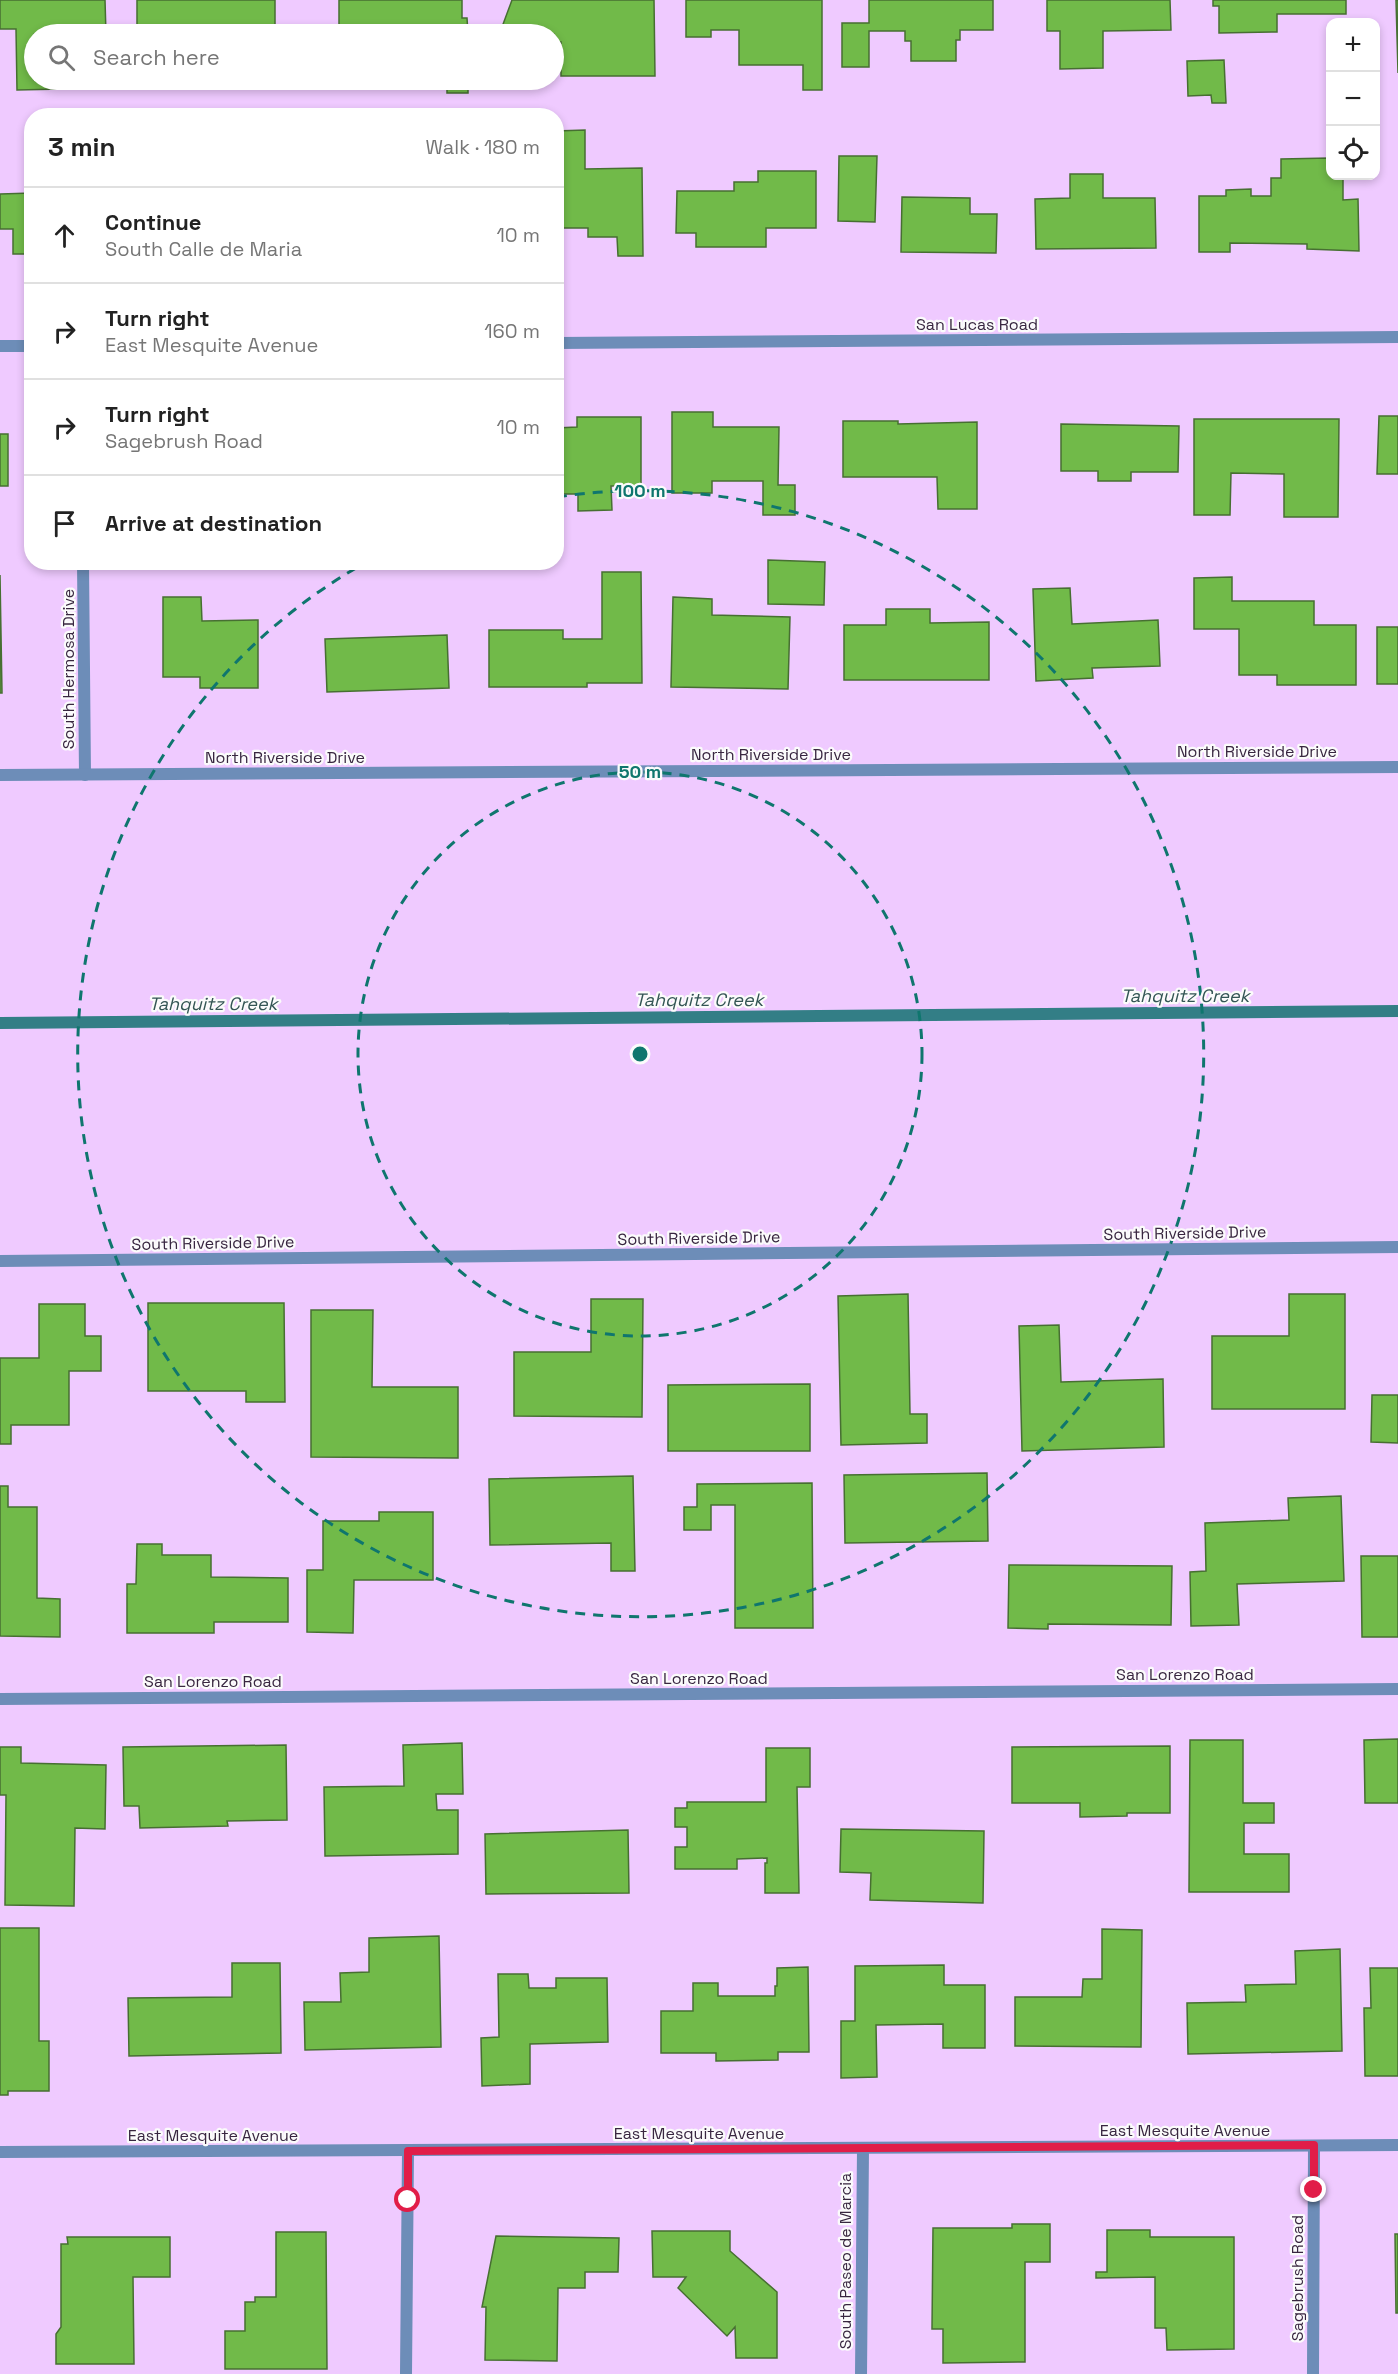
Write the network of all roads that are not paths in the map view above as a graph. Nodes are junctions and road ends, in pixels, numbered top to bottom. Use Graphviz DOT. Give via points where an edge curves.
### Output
graph roads {
  1 [pos="1398,337"];
  2 [pos="564,343"];
  3 [pos="0,346"];
  4 [pos="24,346"];
  5 [pos="83,570"];
  6 [pos="1398,766"];
  7 [pos="0,775"];
  8 [pos="85,775"];
  9 [pos="1398,1247"];
  10 [pos="0,1261"];
  11 [pos="1398,1689"];
  12 [pos="0,1699"];
  13 [pos="1314,2145"];
  14 [pos="1398,2145"];
  15 [pos="863,2149"];
  16 [pos="408,2151"];
  17 [pos="0,2152"];
  18 [pos="406,2374"];
  19 [pos="861,2374"];
  20 [pos="1312,2374"];
  1 -- 2 [label="street, San Lucas Road"];
  3 -- 4 [label="street"];
  5 -- 8 [label="street, South Hermosa Drive"];
  6 -- 8 [label="street, North Riverside Drive"];
  7 -- 8 [label="street, North Riverside Drive"];
  9 -- 10 [label="street, South Riverside Drive"];
  11 -- 12 [label="street, San Lorenzo Road"];
  13 -- 14 [label="street, East Mesquite Avenue"];
  13 -- 15 [label="street, East Mesquite Avenue"];
  13 -- 20 [label="street, Sagebrush Road"];
  15 -- 16 [label="street, East Mesquite Avenue"];
  15 -- 19 [label="street, South Paseo de Marcia"];
  16 -- 17 [label="street, East Mesquite Avenue"];
  16 -- 18 [label="street"];
}
